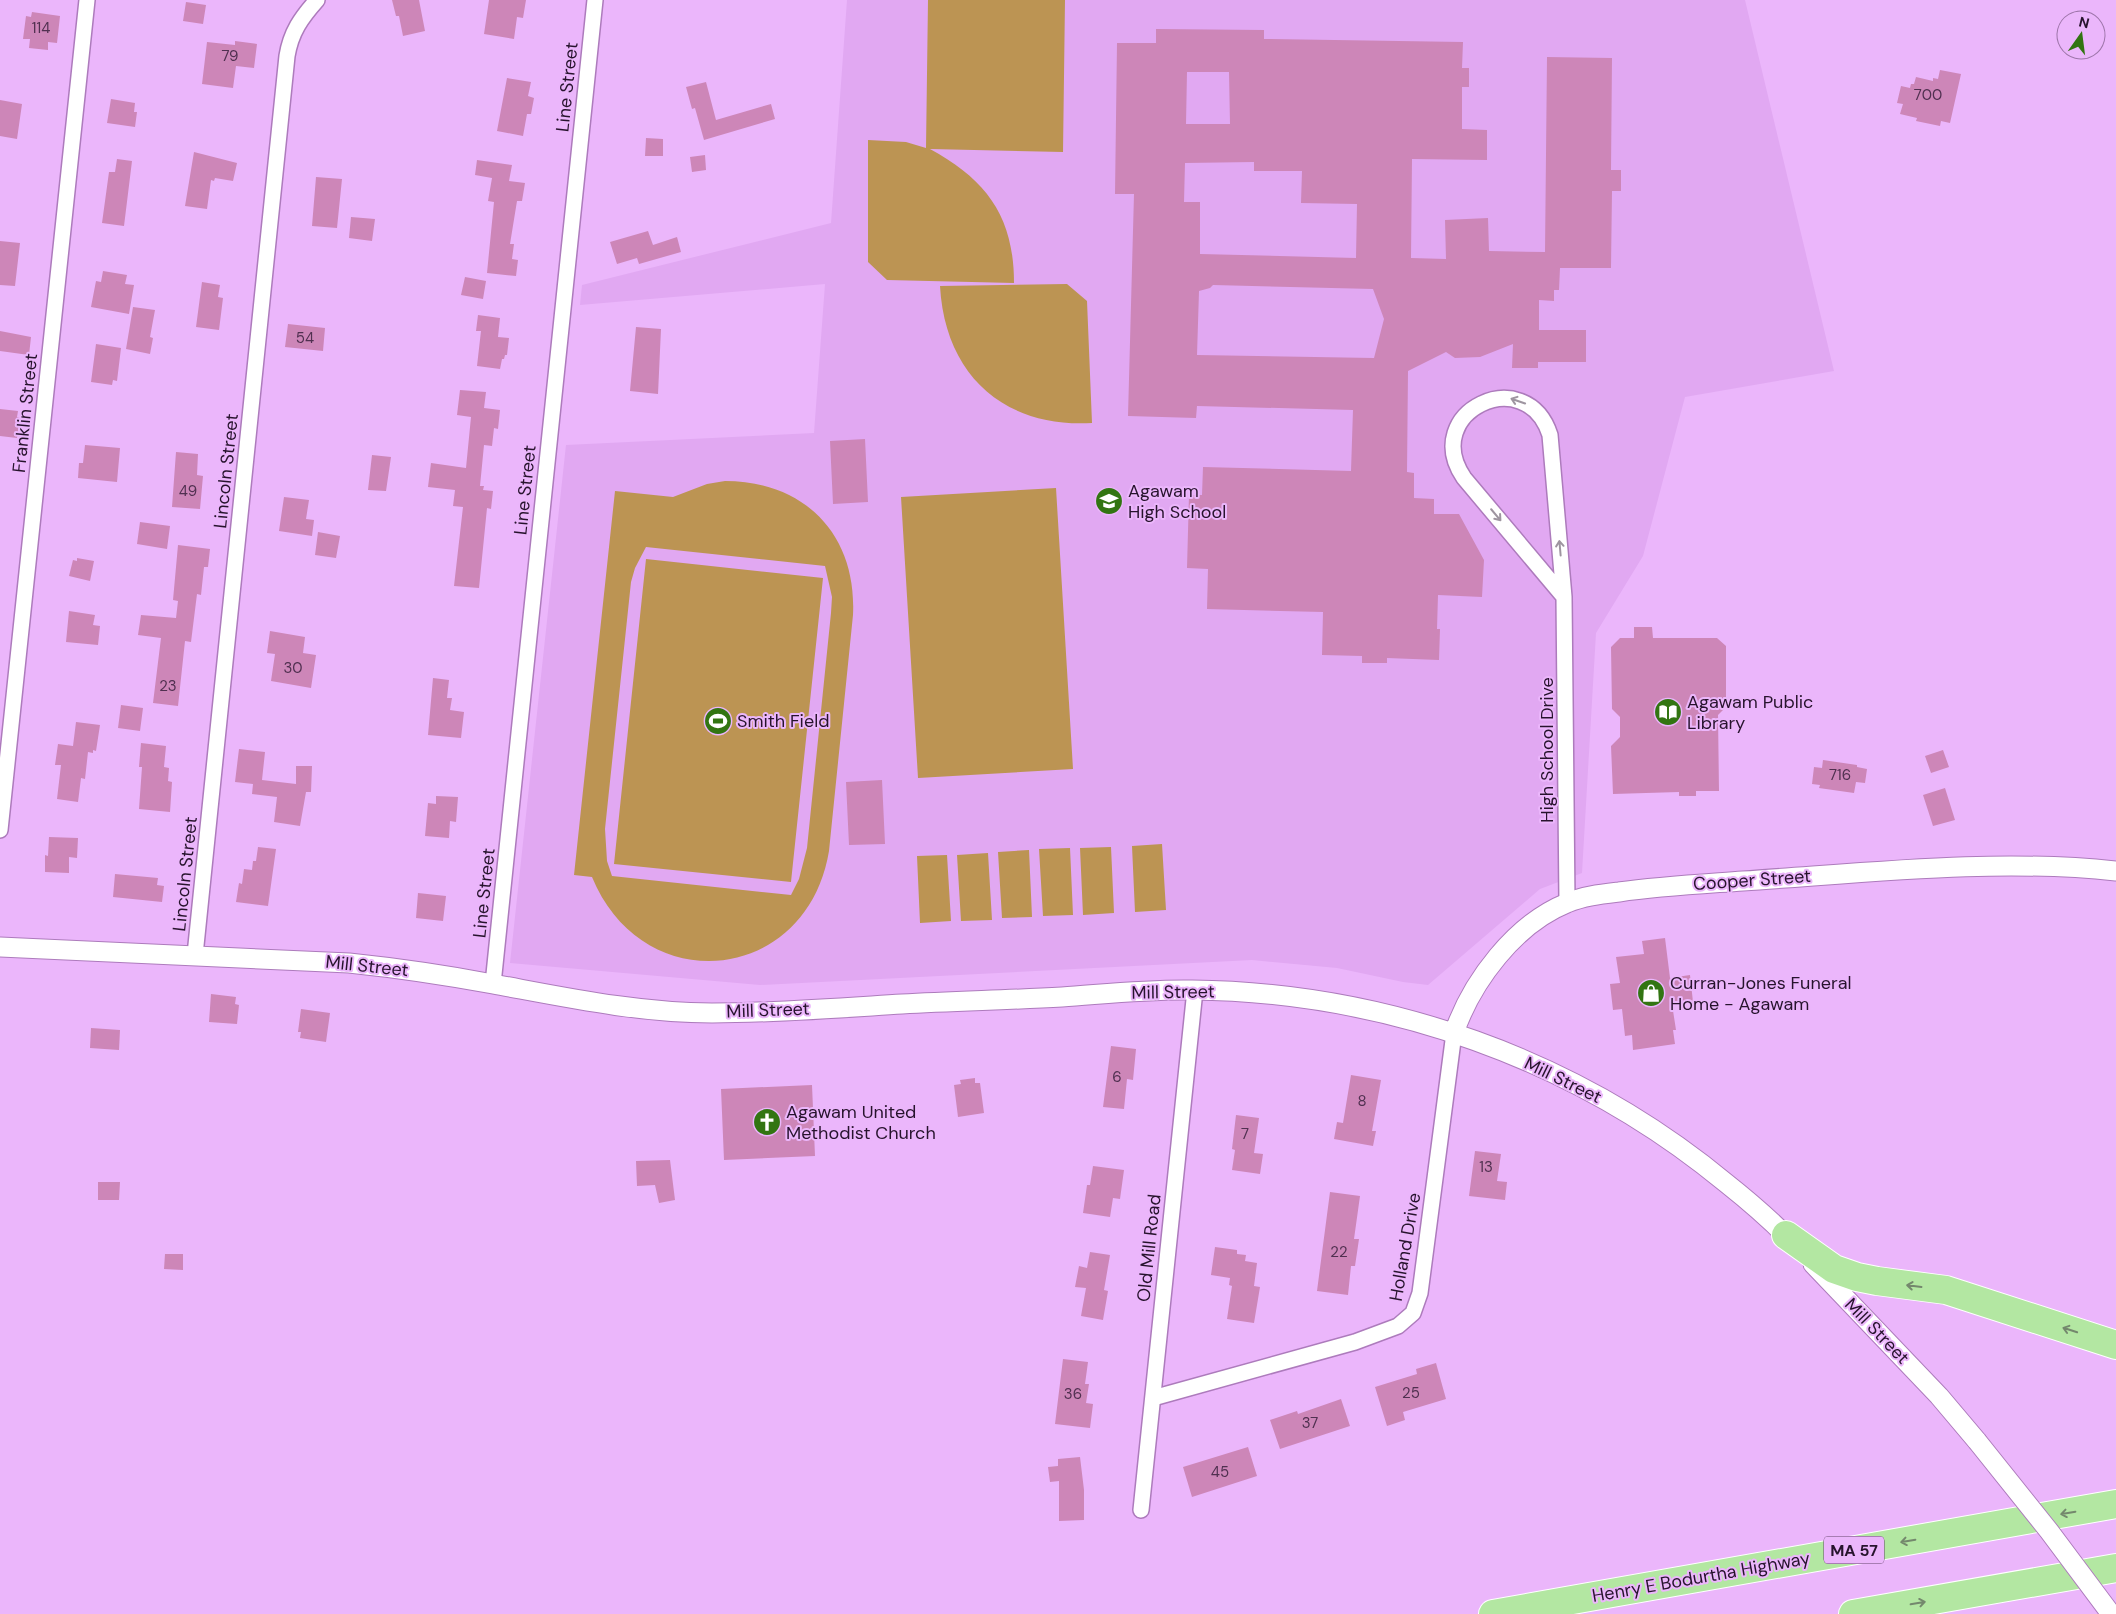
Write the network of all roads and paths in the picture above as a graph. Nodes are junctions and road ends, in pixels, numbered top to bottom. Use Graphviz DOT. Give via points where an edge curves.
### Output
graph roads {
  1 [pos="87,0"];
  2 [pos="317,0"];
  3 [pos="595,0"];
  4 [pos="1564,597"];
  5 [pos="0,830"];
  6 [pos="2116,871"];
  7 [pos="1567,903"];
  8 [pos="0,947"];
  9 [pos="195,955"];
  10 [pos="493,984"];
  11 [pos="1195,990"];
  12 [pos="1454,1033"];
  13 [pos="1786,1235"];
  14 [pos="2116,1345"];
  15 [pos="1153,1398"];
  16 [pos="2116,1504"];
  17 [pos="1142,1510"];
  18 [pos="2116,1568"];
  19 [pos="2116,1577"];
  20 [pos="1493,1614"];
  21 [pos="1853,1614"];
  22 [pos="1960,1614"];
  23 [pos="2111,1614"];
  1 -- 5 [label="street, Franklin Street"];
  2 -- 9 [label="street, Lincoln Street" via="297,24 287,56"];
  3 -- 10 [label="street, Line Street"];
  4 -- 4 [label="street, High School Drive, one-way" via="1548,429 1537,412 1519,401 1506,398 1486,401 1469,411 1457,429 1454,451 1457,465 1464,478"];
  4 -- 7 [label="street, High School Drive"];
  6 -- 7 [label="street, Cooper Street" via="2028,865 1880,872 1660,887"];
  7 -- 12 [label="street, Cooper Street" via="1539,918 1513,940 1466,1003"];
  8 -- 9 [label="street, Mill Street"];
  9 -- 10 [label="street, Mill Street" via="349,963"];
  10 -- 11 [label="street, Mill Street" via="594,1002 711,1013"];
  11 -- 12 [label="street, Mill Street" via="1341,1004"];
  11 -- 15 [label="street, Old Mill Road"];
  12 -- 13 [label="street, Mill Street" via="1556,1074 1635,1117 1709,1169"];
  12 -- 15 [label="street, Holland Drive" via="1420,1293 1413,1312 1398,1326 1355,1342"];
  14 -- 13 [label="highway, one-way" via="1946,1290 1856,1277 1834,1269"];
  13 -- 23 [label="street, Mill Street, bridge" via="1977,1441"];
  15 -- 17 [label="street, Old Mill Road"];
  16 -- 20 [label="highway, Henry E Bodurtha Highway / MA 57, one-way"];
  21 -- 18 [label="highway, one-way"];
  19 -- 22 [label="highway"];
}
